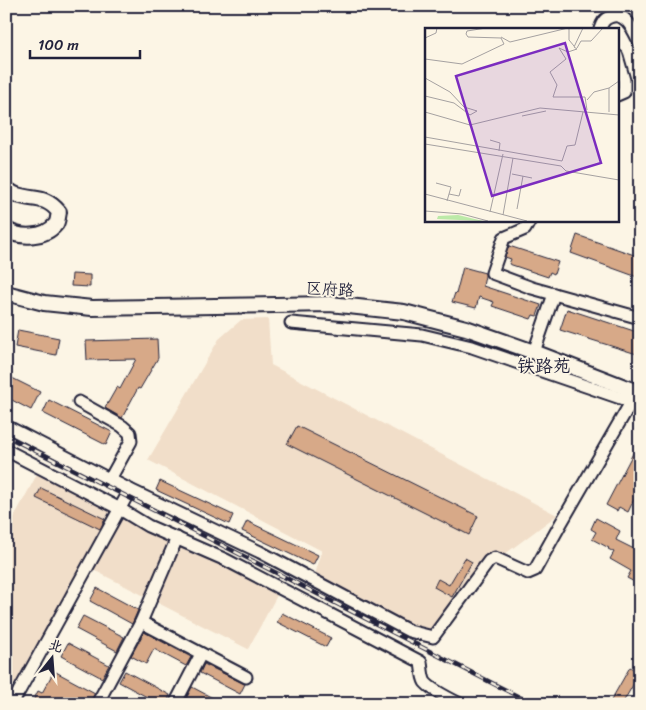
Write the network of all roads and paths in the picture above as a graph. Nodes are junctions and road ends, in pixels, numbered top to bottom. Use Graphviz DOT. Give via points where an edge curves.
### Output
graph roads {
  1 [pos="600,28"];
  2 [pos="640,43"];
  3 [pos="618,59"];
  4 [pos="618,95"];
  5 [pos="6,189"];
  6 [pos="529,221"];
  7 [pos="6,229"];
  8 [pos="6,294"];
  9 [pos="554,294"];
  10 [pos="640,318"];
  11 [pos="291,323"];
  12 [pos="534,352"];
  13 [pos="636,396"];
  14 [pos="79,402"];
  15 [pos="6,426"];
  16 [pos="6,450"];
  17 [pos="110,479"];
  18 [pos="130,490"];
  19 [pos="120,509"];
  20 [pos="176,538"];
  21 [pos="141,622"];
  22 [pos="201,654"];
  23 [pos="246,677"];
  24 [pos="12,704"];
  25 [pos="96,704"];
  26 [pos="175,704"];
  27 [pos="460,704"];
  1 -- 2 [label="street" via="609,17 619,16 628,21"];
  3 -- 4 [label="street" via="624,80 624,92"];
  5 -- 7 [label="main road" via="16,195 52,204 59,212 56,223 36,236 12,233"];
  6 -- 9 [label="street" via="525,229 504,238 492,273"];
  8 -- 12 [label="main road, 区府路" via="44,303 92,308 330,304 404,312 466,328"];
  9 -- 10 [label="street"];
  9 -- 12 [label="street"];
  11 -- 13 [label="street" via="422,335"];
  12 -- 13 [label="main road, 区府路"];
  13 -- 18 [label="street" via="535,570 528,573 495,558 489,561 433,637 408,631 260,552"];
  14 -- 17 [label="street" via="130,433 131,441"];
  15 -- 17 [label="street"];
  16 -- 19 [label="street"];
  17 -- 18 [label="street"];
  18 -- 19 [label="street"];
  19 -- 20 [label="street"];
  19 -- 24 [label="street"];
  20 -- 21 [label="street"];
  20 -- 27 [label="street" via="226,560 421,662 426,683"];
  21 -- 22 [label="street"];
  21 -- 25 [label="street"];
  22 -- 23 [label="street"];
  22 -- 26 [label="street"];
}
